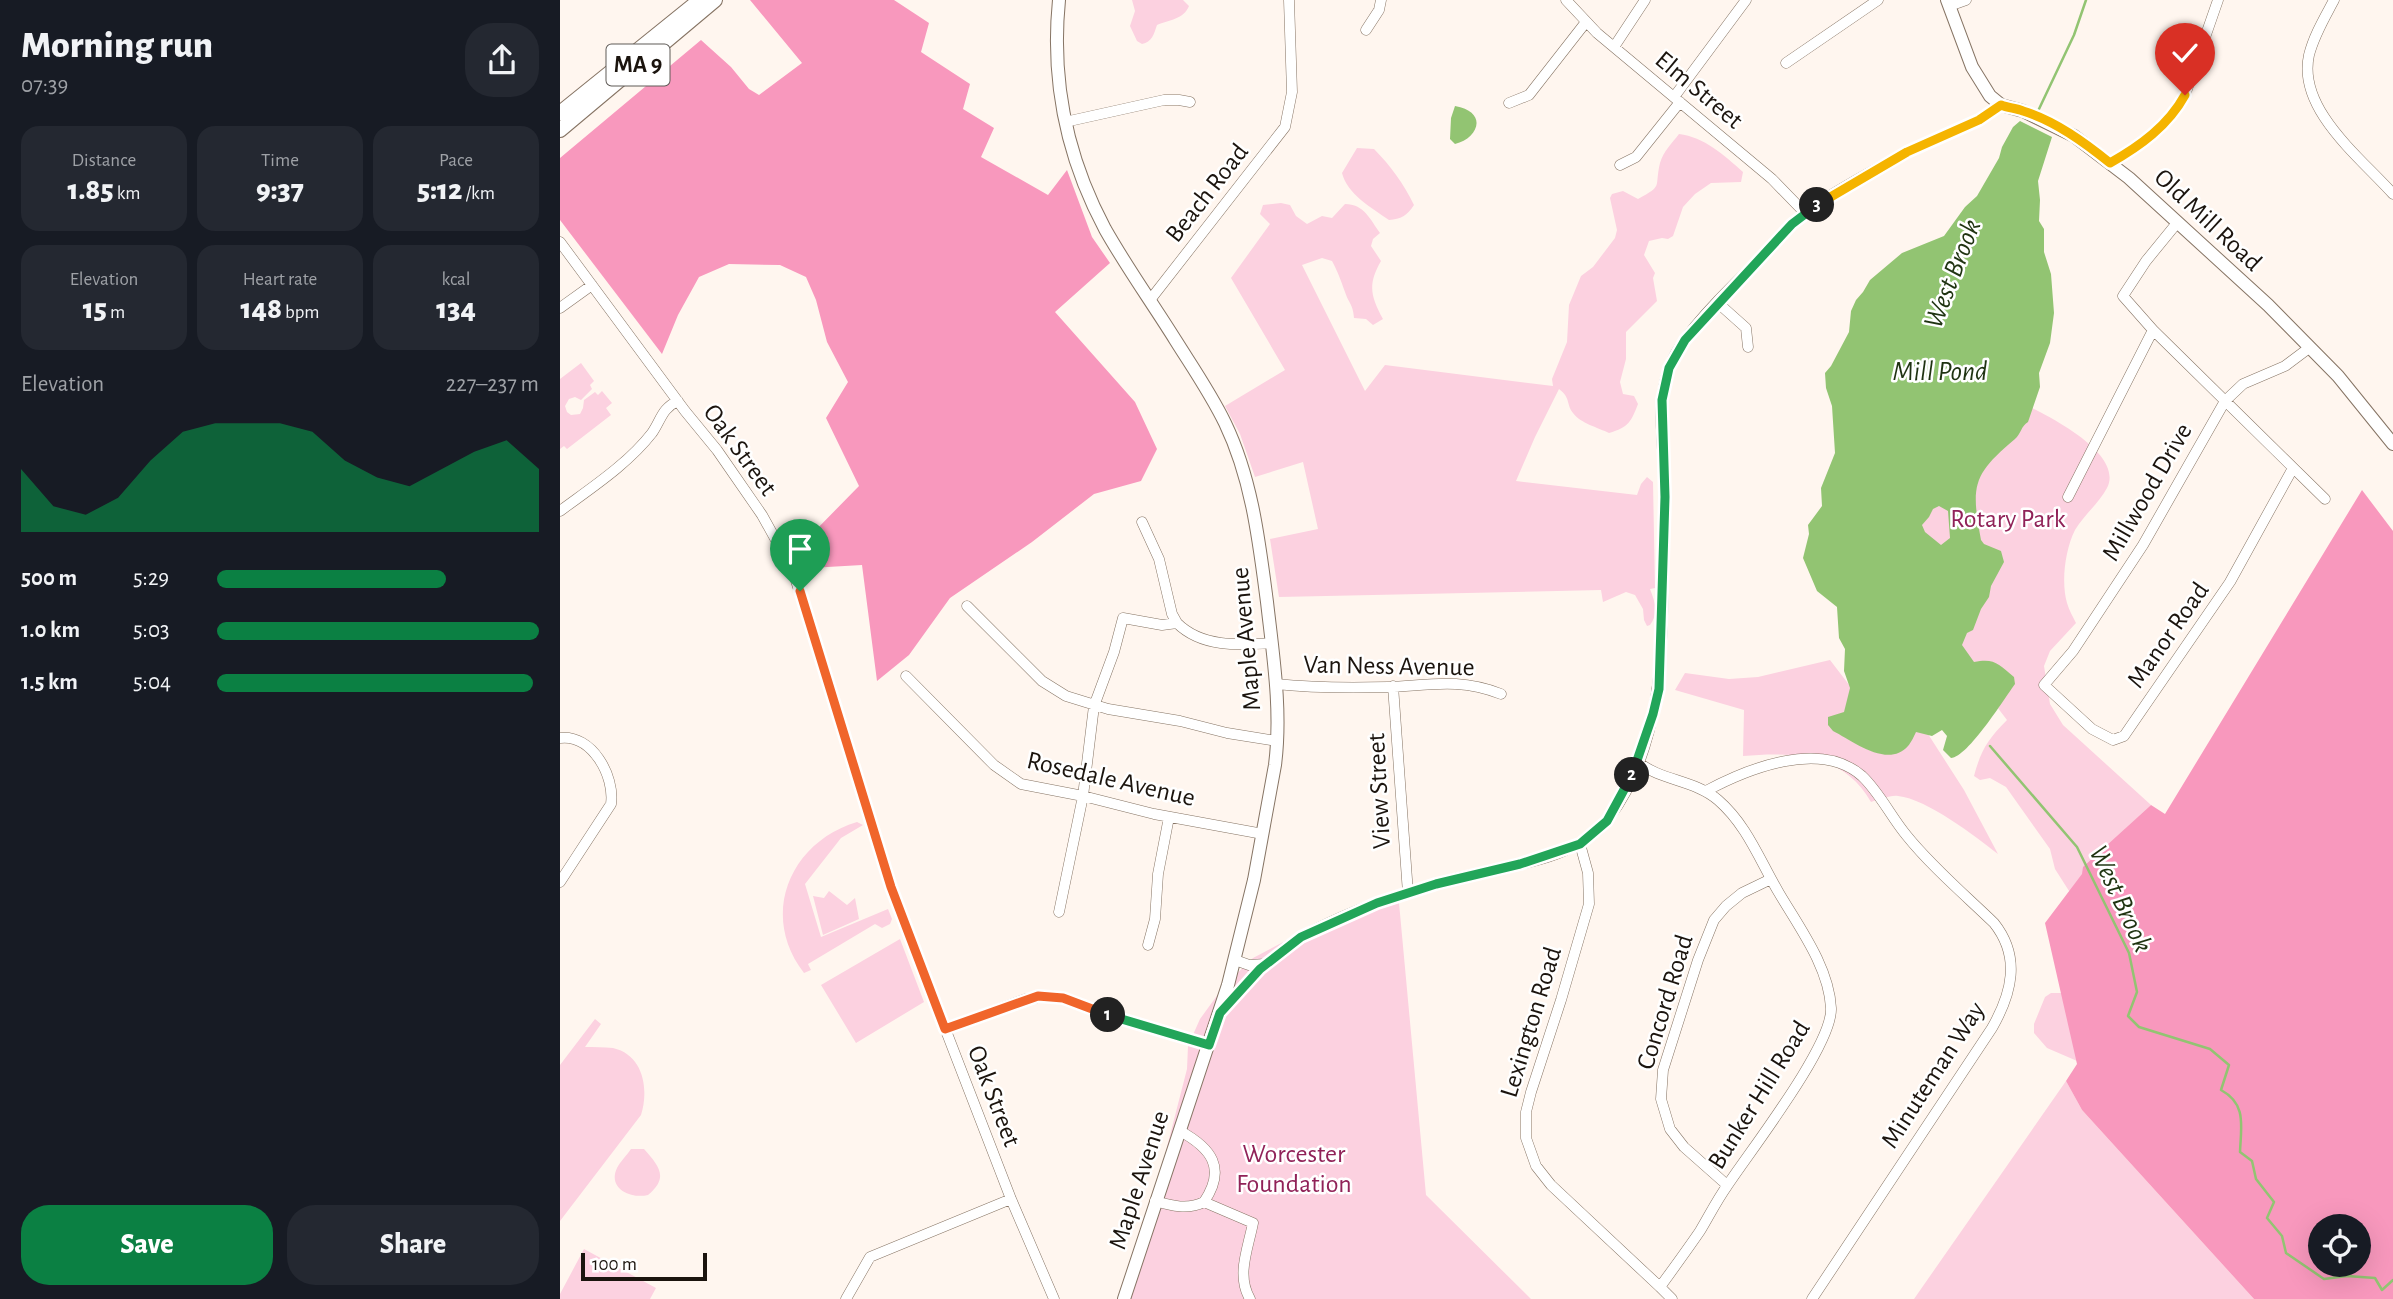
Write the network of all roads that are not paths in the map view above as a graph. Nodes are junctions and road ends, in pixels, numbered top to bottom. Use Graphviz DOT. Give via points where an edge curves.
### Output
graph roads {
  1 [pos="700,0"];
  2 [pos="715,0"];
  3 [pos="1059,0"];
  4 [pos="1289,0"];
  5 [pos="1381,0"];
  6 [pos="1566,0"];
  7 [pos="1646,0"];
  8 [pos="1746,0"];
  9 [pos="1878,0"];
  10 [pos="1966,0"];
  11 [pos="2218,0"];
  12 [pos="2334,0"];
  13 [pos="1948,3"];
  14 [pos="1586,22"];
  15 [pos="1366,30"];
  16 [pos="1614,47"];
  17 [pos="1786,64"];
  18 [pos="1677,99"];
  19 [pos="1190,103"];
  20 [pos="1509,103"];
  21 [pos="2001,105"];
  22 [pos="560,113"];
  23 [pos="1065,122"];
  24 [pos="560,130"];
  25 [pos="2110,163"];
  26 [pos="1620,165"];
  27 [pos="2393,194"];
  28 [pos="1805,213"];
  29 [pos="2177,223"];
  30 [pos="560,242"];
  31 [pos="592,285"];
  32 [pos="1150,300"];
  33 [pos="1718,303"];
  34 [pos="560,308"];
  35 [pos="2153,330"];
  36 [pos="1748,347"];
  37 [pos="2309,348"];
  38 [pos="678,401"];
  39 [pos="2225,401"];
  40 [pos="2389,429"];
  41 [pos="2393,444"];
  42 [pos="2293,468"];
  43 [pos="2068,497"];
  44 [pos="2325,499"];
  45 [pos="560,511"];
  46 [pos="1142,522"];
  47 [pos="967,606"];
  48 [pos="1177,623"];
  49 [pos="1272,643"];
  50 [pos="906,676"];
  51 [pos="1276,684"];
  52 [pos="2044,685"];
  53 [pos="1393,686"];
  54 [pos="1501,694"];
  55 [pos="1094,706"];
  56 [pos="560,738"];
  57 [pos="1277,741"];
  58 [pos="1637,762"];
  59 [pos="1706,791"];
  60 [pos="1083,796"];
  61 [pos="1170,817"];
  62 [pos="1263,834"];
  63 [pos="1580,844"];
  64 [pos="1771,879"];
  65 [pos="560,882"];
  66 [pos="1408,893"];
  67 [pos="1059,912"];
  68 [pos="1148,945"];
  69 [pos="1235,960"];
  70 [pos="1266,964"];
  71 [pos="1231,975"];
  72 [pos="1249,980"];
  73 [pos="1220,1013"];
  74 [pos="945,1029"];
  75 [pos="1209,1045"];
  76 [pos="1180,1131"];
  77 [pos="1727,1185"];
  78 [pos="1011,1199"];
  79 [pos="1155,1201"];
  80 [pos="1204,1202"];
  81 [pos="1660,1287"];
  82 [pos="846,1299"];
  83 [pos="1054,1299"];
  84 [pos="1124,1299"];
  85 [pos="1250,1299"];
  86 [pos="1672,1299"];
  87 [pos="1812,1299"];
  1 -- 22 [label="highway, MA 9"];
  2 -- 24 [label="highway, MA 9"];
  3 -- 23 [label="main road, Maple Avenue" via="1057,58"];
  4 -- 32 [label="street, Beach Road" via="1291,108 1282,133"];
  5 -- 15 [label="street"];
  6 -- 14 [label="street, Elm Street"];
  7 -- 16 [label="street"];
  8 -- 18 [label="street"];
  9 -- 17 [label="street"];
  10 -- 13 [label="street"];
  11 -- 25 [label="street" via="2177,109 2150,136"];
  12 -- 27 [label="street" via="2309,55 2309,88 2320,113"];
  13 -- 21 [label="main road" via="1981,83"];
  14 -- 16 [label="street, Elm Street"];
  14 -- 20 [label="street" via="1529,95"];
  16 -- 18 [label="street, Elm Street"];
  18 -- 26 [label="street" via="1636,157"];
  18 -- 28 [label="street, Elm Street"];
  19 -- 23 [label="street" via="1164,100"];
  21 -- 25 [label="main road, Old Mill Road" via="2060,129"];
  21 -- 28 [label="street" via="1979,120 1907,152"];
  23 -- 32 [label="main road, Maple Avenue" via="1096,211"];
  25 -- 29 [label="main road, Old Mill Road"];
  28 -- 33 [label="street"];
  29 -- 35 [label="street" via="2123,296"];
  29 -- 37 [label="main road, Old Mill Road"];
  30 -- 31 [label="street, Oak Street"];
  31 -- 34 [label="street"];
  31 -- 38 [label="street, Oak Street"];
  32 -- 49 [label="main road, Maple Avenue" via="1212,399 1235,447 1258,538"];
  33 -- 36 [label="street" via="1746,328"];
  33 -- 58 [label="street" via="1678,349 1663,388 1659,689"];
  35 -- 39 [label="street"];
  35 -- 43 [label="street"];
  37 -- 39 [label="street, Millwood Drive" via="2285,366 2243,384"];
  37 -- 40 [label="main road, Old Mill Road"];
  38 -- 45 [label="street" via="666,408 651,435 618,467"];
  38 -- 74 [label="street, Oak Street" via="760,512 796,577 891,887"];
  39 -- 42 [label="street"];
  39 -- 52 [label="street, Millwood Drive" via="2143,545 2073,651"];
  40 -- 41 [label="main road, Old Mill Road"];
  42 -- 44 [label="street"];
  42 -- 52 [label="street, Manor Road" via="2230,582 2124,736 2113,740 2100,735"];
  46 -- 48 [label="street" via="1156,550"];
  47 -- 55 [label="street" via="1049,687"];
  48 -- 49 [label="street" via="1213,641"];
  48 -- 55 [label="street" via="1123,618"];
  49 -- 51 [label="main road, Maple Avenue"];
  50 -- 60 [label="street, Rosedale Avenue" via="1007,776 1032,788"];
  51 -- 53 [label="street, Van Ness Avenue"];
  51 -- 57 [label="main road, Maple Avenue"];
  53 -- 54 [label="street, Van Ness Avenue" via="1451,682"];
  53 -- 66 [label="street, View Street"];
  55 -- 57 [label="street"];
  55 -- 60 [label="street"];
  56 -- 65 [label="street" via="575,738 589,747 606,771 613,793 611,804"];
  57 -- 62 [label="main road, Maple Avenue"];
  58 -- 59 [label="street, Bunker Hill Road" via="1649,771"];
  58 -- 63 [label="street" via="1614,811"];
  59 -- 64 [label="street, Bunker Hill Road" via="1740,824"];
  59 -- 87 [label="street, Minuteman Way" via="1752,769 1780,762 1826,761 1856,772 1912,843 1994,923 2009,954 2011,980 1992,1028"];
  60 -- 61 [label="street, Rosedale Avenue"];
  60 -- 67 [label="street"];
  61 -- 62 [label="street, Rosedale Avenue"];
  61 -- 68 [label="street"];
  62 -- 69 [label="main road, Maple Avenue"];
  63 -- 66 [label="street"];
  63 -- 81 [label="street, Lexington Road" via="1588,873 1589,904 1531,1092 1526,1138 1536,1166 1551,1185"];
  64 -- 77 [label="street, Bunker Hill Road" via="1819,965 1831,1004 1830,1019 1807,1067"];
  64 -- 77 [label="street, Concord Road" via="1742,893 1714,920 1661,1080 1670,1129"];
  66 -- 70 [label="street" via="1313,930"];
  69 -- 70 [label="street"];
  69 -- 71 [label="main road, Maple Avenue"];
  70 -- 72 [label="street"];
  71 -- 72 [label="street"];
  71 -- 73 [label="main road, Maple Avenue"];
  72 -- 73 [label="street"];
  73 -- 75 [label="main road, Maple Avenue"];
  74 -- 75 [label="street" via="1026,999 1051,996"];
  74 -- 78 [label="street, Oak Street"];
  75 -- 76 [label="main road, Maple Avenue"];
  76 -- 79 [label="main road, Maple Avenue"];
  76 -- 80 [label="street" via="1205,1147 1213,1161 1213,1180"];
  77 -- 81 [label="street, Bunker Hill Road"];
  78 -- 82 [label="street" via="870,1257"];
  78 -- 83 [label="street, Oak Street"];
  79 -- 80 [label="street" via="1182,1207"];
  79 -- 84 [label="main road, Maple Avenue"];
  80 -- 85 [label="street" via="1253,1223 1242,1275"];
  81 -- 86 [label="street"];
}
